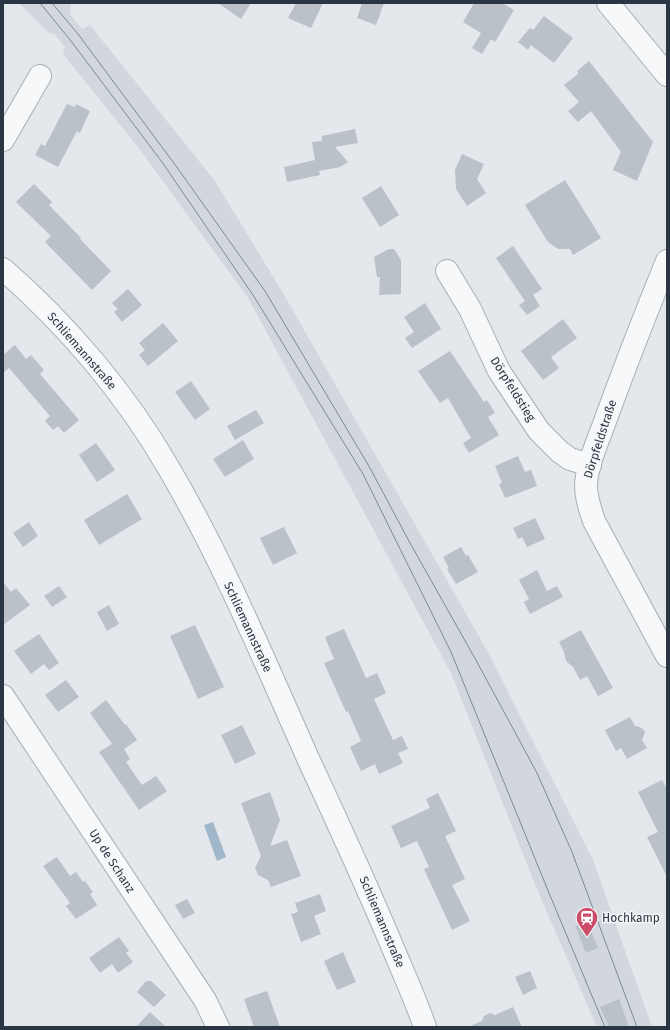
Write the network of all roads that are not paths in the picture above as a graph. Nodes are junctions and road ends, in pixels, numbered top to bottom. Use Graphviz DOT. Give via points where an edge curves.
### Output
graph roads {
  1 [pos="608,3"];
  2 [pos="667,75"];
  3 [pos="40,76"];
  4 [pos="3,140"];
  5 [pos="667,261"];
  6 [pos="3,269"];
  7 [pos="447,272"];
  8 [pos="590,465"];
  9 [pos="667,656"];
  10 [pos="3,696"];
  11 [pos="218,1027"];
  12 [pos="424,1027"];
  1 -- 2 [label="street"];
  3 -- 4 [label="street"];
  5 -- 8 [label="street, Dörpfeldstraße" via="631,349"];
  6 -- 12 [label="street, Schliemannstraße" via="76,342 119,394 168,466 203,529 366,886 416,1002"];
  7 -- 8 [label="street, Dörpfeldstieg" via="470,309 499,371 539,431 560,452"];
  8 -- 9 [label="street, Dörpfeldstraße" via="586,485 594,521"];
  10 -- 11 [label="street, Up de Schanz" via="205,1000"];
}
